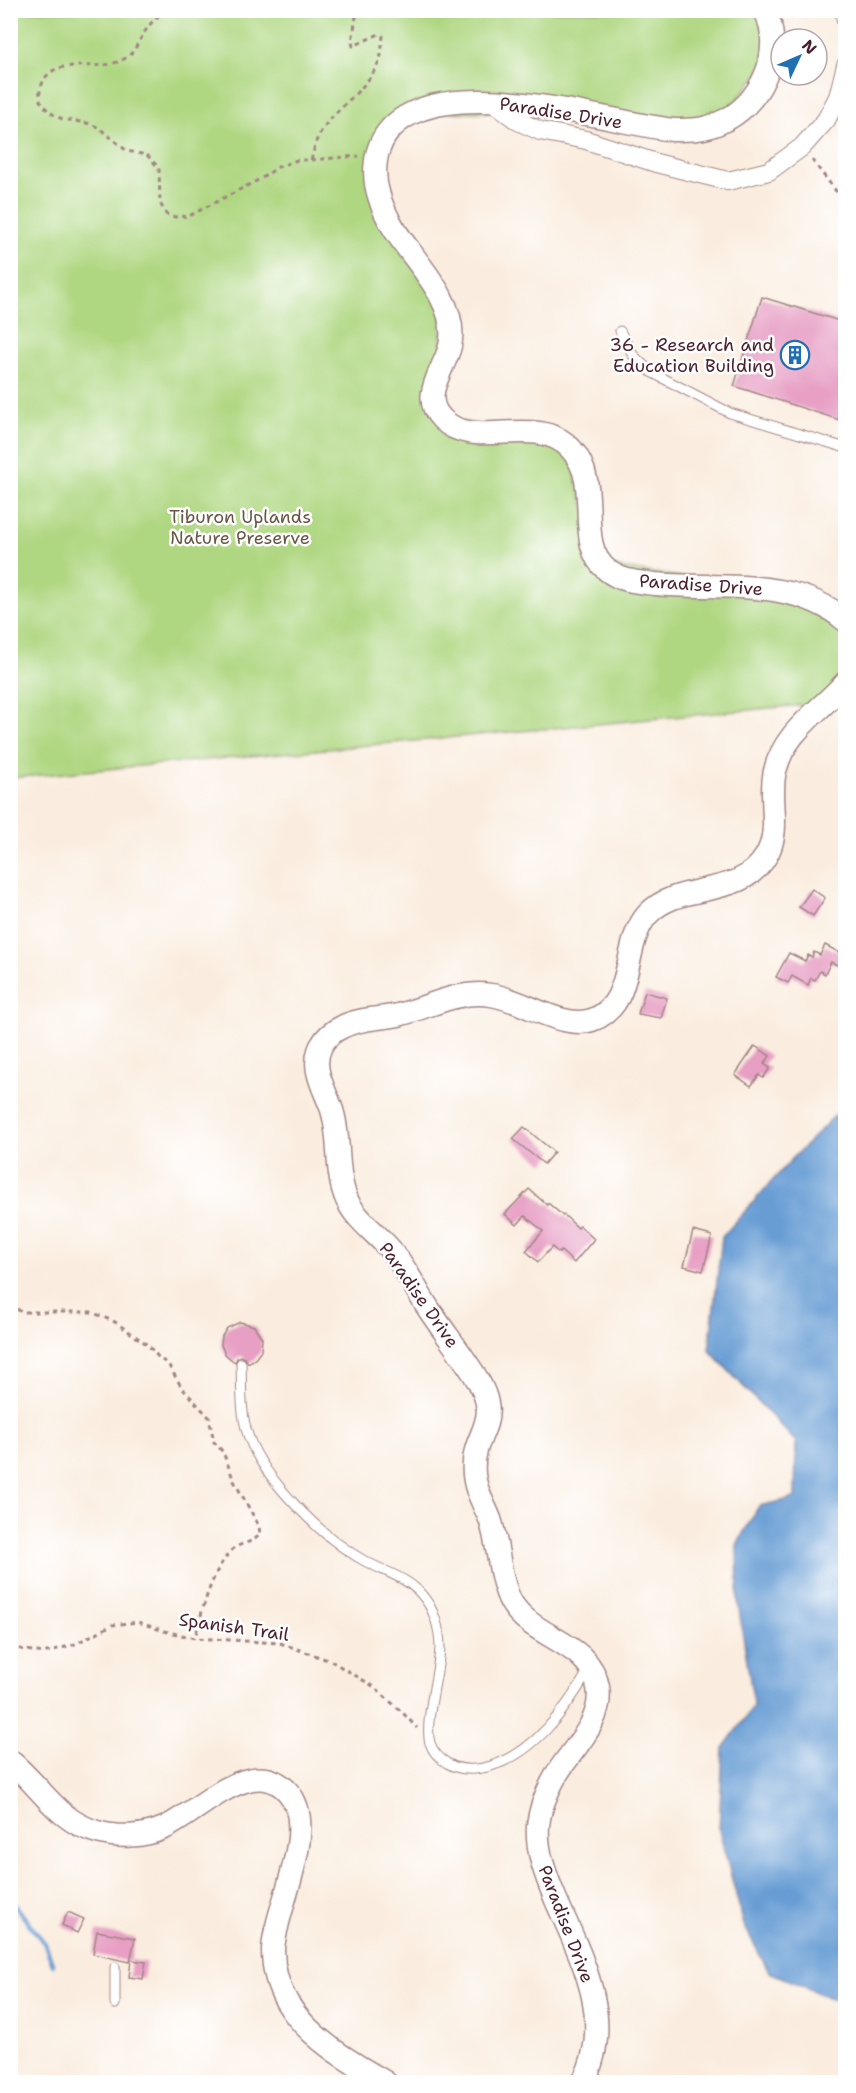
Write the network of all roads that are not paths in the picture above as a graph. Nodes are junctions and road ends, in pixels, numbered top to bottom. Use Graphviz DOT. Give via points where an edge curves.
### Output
graph roads {
  1 [pos="765,10"];
  2 [pos="844,10"];
  3 [pos="846,20"];
  4 [pos="846,65"];
  5 [pos="845,73"];
  6 [pos="492,102"];
  7 [pos="620,331"];
  8 [pos="846,448"];
  9 [pos="846,621"];
  10 [pos="846,682"];
  11 [pos="241,1363"];
  12 [pos="590,1668"];
  13 [pos="10,1761"];
  14 [pos="116,1967"];
  15 [pos="115,2004"];
  16 [pos="385,2082"];
  17 [pos="583,2082"];
  1 -- 6 [label="street, Paradise Drive" via="773,38 765,75 745,105 717,124 673,130 548,107"];
  2 -- 3 [label="street"];
  4 -- 5 [label="street"];
  5 -- 6 [label="street" via="826,120 802,147 769,171 728,181 597,143 540,131 518,122"];
  6 -- 9 [label="street, Paradise Drive" via="451,102 419,109 389,130 377,154 376,185 383,208 436,287 450,321 450,344 432,391 440,417 453,427 472,432 531,432 550,436 572,449 587,480 594,552 614,575 658,584 783,591 814,601"];
  7 -- 8 [label="lane" via="633,355 651,372 700,398 730,413"];
  10 -- 12 [label="street, Paradise Drive" via="783,749 774,775 773,841 761,863 739,880 660,903 649,913 637,933 619,995 600,1016 588,1021 568,1021 503,997 469,994 398,1015 345,1025 328,1035 318,1054 317,1068 336,1126 340,1176 347,1201 395,1255 486,1396 488,1416 473,1470 493,1529 508,1595 526,1619 575,1651"];
  11 -- 12 [label="lane" via="242,1403 248,1434 259,1460 333,1542 412,1585 436,1618 440,1647 430,1743 439,1758 454,1767 480,1769 505,1762 531,1743 562,1711"];
  12 -- 17 [label="street, Paradise Drive" via="598,1685 597,1708 588,1729 551,1785 538,1832 544,1870 582,1956 594,1999 594,2051"];
  13 -- 16 [label="street" via="63,1816 83,1827 114,1835 156,1831 228,1787 250,1779 271,1780 287,1791 297,1808 299,1833 276,1929 273,1957 278,1984 290,2007 311,2030 339,2054"];
  14 -- 15 [label="lane"];
}
